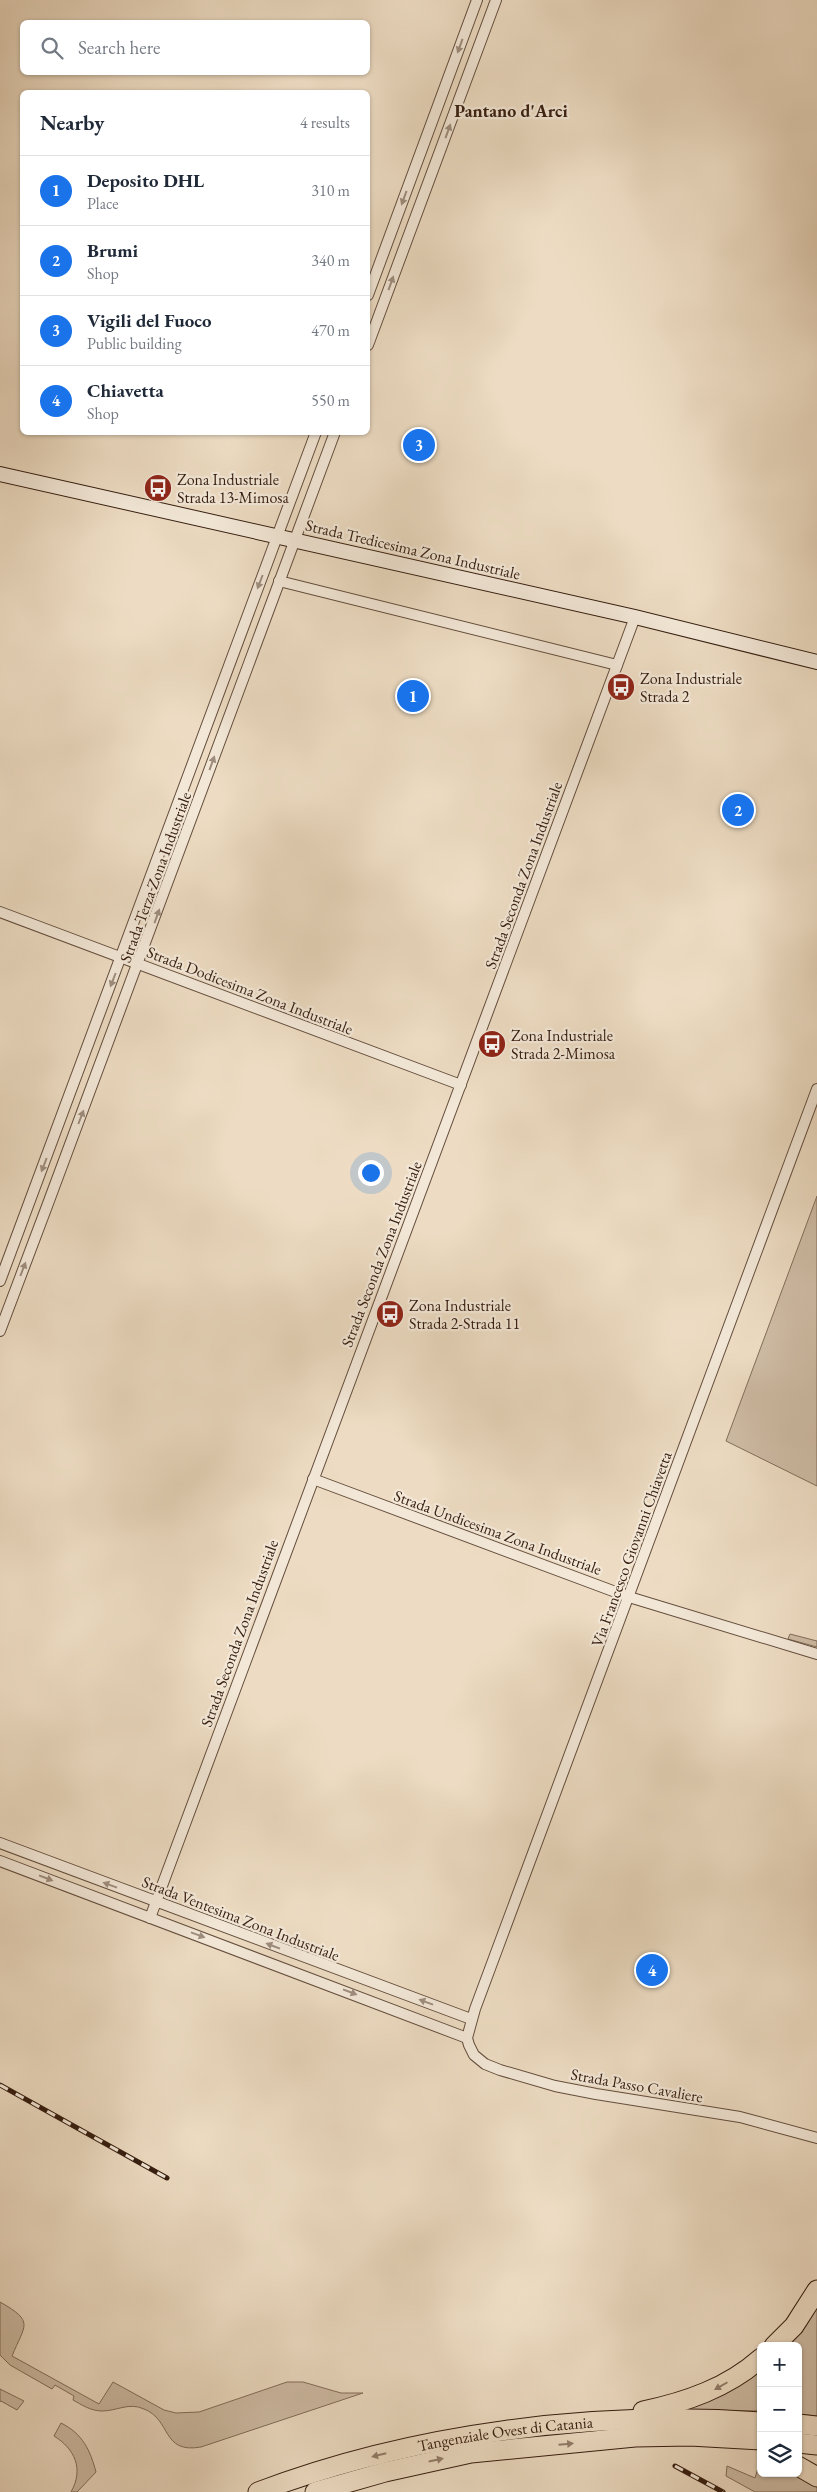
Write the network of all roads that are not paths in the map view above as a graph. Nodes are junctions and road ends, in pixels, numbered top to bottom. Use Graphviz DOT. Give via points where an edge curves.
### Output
graph roads {
  1 [pos="478,0"];
  2 [pos="496,0"];
  3 [pos="421,152"];
  4 [pos="437,159"];
  5 [pos="370,290"];
  6 [pos="370,340"];
  7 [pos="315,435"];
  8 [pos="334,435"];
  9 [pos="0,474"];
  10 [pos="278,536"];
  11 [pos="295,540"];
  12 [pos="279,581"];
  13 [pos="635,617"];
  14 [pos="817,662"];
  15 [pos="617,665"];
  16 [pos="223,680"];
  17 [pos="239,687"];
  18 [pos="0,912"];
  19 [pos="122,958"];
  20 [pos="139,964"];
  21 [pos="461,1085"];
  22 [pos="817,1089"];
  23 [pos="55,1136"];
  24 [pos="72,1142"];
  25 [pos="0,1282"];
  26 [pos="0,1331"];
  27 [pos="313,1479"];
  28 [pos="629,1597"];
  29 [pos="817,1654"];
  30 [pos="0,1844"];
  31 [pos="0,1861"];
  32 [pos="156,1902"];
  33 [pos="150,1918"];
  34 [pos="471,2019"];
  35 [pos="467,2038"];
  36 [pos="817,2138"];
  37 [pos="817,2290"];
  38 [pos="778,2342"];
  39 [pos="757,2361"];
  40 [pos="757,2422"];
  41 [pos="802,2424"];
  42 [pos="817,2426"];
  43 [pos="690,2436"];
  44 [pos="757,2440"];
  45 [pos="802,2443"];
  46 [pos="817,2444"];
  47 [pos="415,2446"];
  48 [pos="757,2451"];
  49 [pos="802,2468"];
  50 [pos="817,2477"];
  51 [pos="258,2492"];
  52 [pos="316,2492"];
  1 -- 3 [label="street, one-way"];
  4 -- 2 [label="street, one-way"];
  3 -- 4 [label="street"];
  3 -- 5 [label="street, one-way"];
  6 -- 4 [label="street, one-way"];
  7 -- 10 [label="street, Strada Terza Zona Industriale"];
  8 -- 11 [label="street, Strada Terza Zona Industriale"];
  9 -- 10 [label="main road, Strada Tredicesima Zona Industriale"];
  10 -- 11 [label="main road, Strada Tredicesima Zona Industriale"];
  10 -- 16 [label="street, Strada Terza Zona Industriale, one-way"];
  11 -- 12 [label="street, Strada Terza Zona Industriale"];
  11 -- 13 [label="main road, Strada Tredicesima Zona Industriale"];
  12 -- 15 [label="street"];
  12 -- 17 [label="street, Strada Terza Zona Industriale"];
  13 -- 14 [label="main road, Strada Tredicesima Zona Industriale"];
  13 -- 15 [label="street, Strada Seconda Zona Industriale"];
  15 -- 21 [label="street, Strada Seconda Zona Industriale"];
  16 -- 17 [label="street"];
  16 -- 19 [label="street, Strada Terza Zona Industriale"];
  20 -- 17 [label="street, Strada Terza Zona Industriale, one-way"];
  18 -- 19 [label="street, Strada Dodicesima Zona Industriale"];
  19 -- 20 [label="street, Strada Dodicesima Zona Industriale"];
  19 -- 23 [label="street, Strada Terza Zona Industriale, one-way"];
  20 -- 21 [label="street, Strada Dodicesima Zona Industriale"];
  24 -- 20 [label="street, Strada Terza Zona Industriale, one-way"];
  21 -- 27 [label="street, Strada Seconda Zona Industriale"];
  22 -- 28 [label="street, Via Francesco Giovanni Chiavetta"];
  23 -- 24 [label="street"];
  23 -- 25 [label="street, Strada Terza Zona Industriale, one-way"];
  26 -- 24 [label="street, Strada Terza Zona Industriale, one-way"];
  27 -- 28 [label="street, Strada Undicesima Zona Industriale"];
  27 -- 32 [label="street, Strada Seconda Zona Industriale"];
  28 -- 29 [label="street, Strada Undicesima Zona Industriale"];
  28 -- 34 [label="street, Via Francesco Giovanni Chiavetta"];
  32 -- 30 [label="street, Strada Ventesima Zona Industriale, one-way"];
  31 -- 33 [label="street, Strada Ventesima Zona Industriale, one-way"];
  32 -- 33 [label="street, Strada Seconda Zona Industriale"];
  34 -- 32 [label="street, Strada Ventesima Zona Industriale, one-way"];
  33 -- 35 [label="street, Strada Ventesima Zona Industriale, one-way"];
  34 -- 35 [label="street, Via Francesco Giovanni Chiavetta"];
  35 -- 36 [label="street, Strada Passo Cavaliere" via="474,2055 485,2064 555,2086 740,2117"];
  37 -- 38 [label="highway" via="794,2326"];
  39 -- 47 [label="highway, one-way" via="716,2389 666,2406 457,2431"];
  40 -- 47 [label="highway, Tangenziale Ovest di Catania" via="687,2419 600,2422 513,2430"];
  41 -- 42 [label="highway"];
  43 -- 44 [label="highway, Tangenziale Ovest di Catania"];
  43 -- 48 [label="highway"];
  52 -- 43 [label="highway, Tangenziale Ovest di Catania, one-way" via="385,2472 471,2453 635,2437"];
  45 -- 46 [label="highway"];
  47 -- 51 [label="highway, Tangenziale Ovest di Catania, one-way" via="346,2463"];
  49 -- 50 [label="highway"];
}
